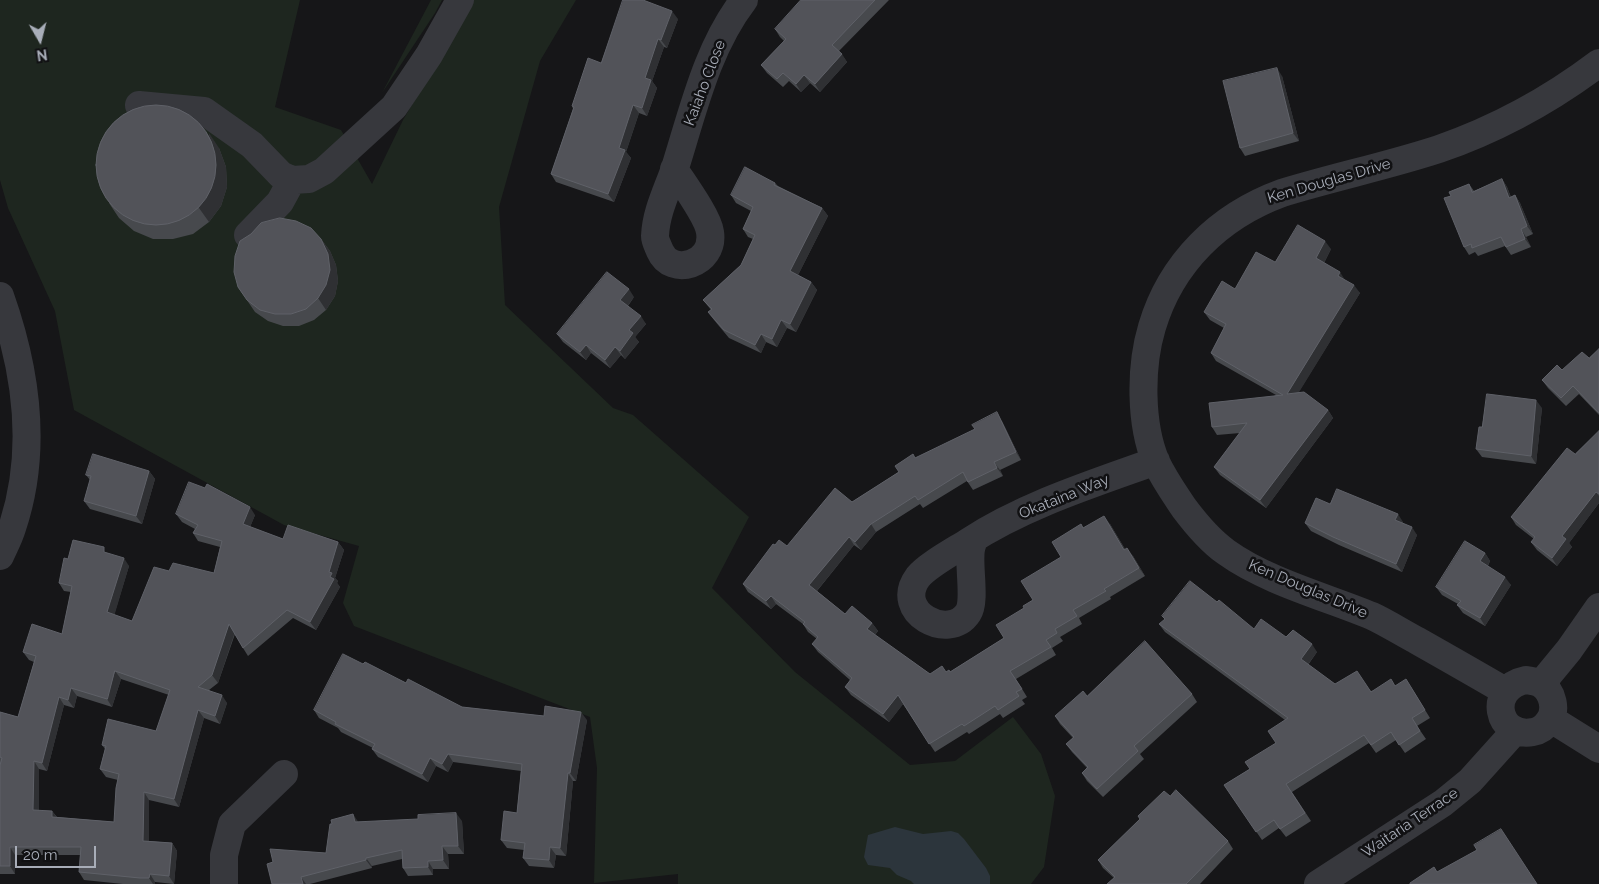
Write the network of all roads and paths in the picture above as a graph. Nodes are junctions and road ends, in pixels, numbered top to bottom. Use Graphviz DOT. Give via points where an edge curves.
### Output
graph roads {
  1 [pos="460,0"];
  2 [pos="744,0"];
  3 [pos="1599,63"];
  4 [pos="139,105"];
  5 [pos="674,170"];
  6 [pos="292,180"];
  7 [pos="248,235"];
  8 [pos="0,296"];
  9 [pos="1156,461"];
  10 [pos="974,538"];
  11 [pos="0,556"];
  12 [pos="1599,607"];
  13 [pos="1541,684"];
  14 [pos="1506,691"];
  15 [pos="1551,719"];
  16 [pos="1515,732"];
  17 [pos="1599,749"];
  18 [pos="284,774"];
  19 [pos="224,884"];
  20 [pos="1318,884"];
  1 -- 6 [label="street" via="394,107 324,171 309,179"];
  2 -- 5 [label="street, Kaiaho Close" via="705,75"];
  3 -- 9 [label="street, Ken Douglas Drive" via="1547,99 1480,133 1392,163 1282,192 1240,212 1213,232 1179,270 1164,295 1148,342 1143,394"];
  4 -- 6 [label="street" via="204,111 252,145 281,175"];
  6 -- 7 [label="street" via="280,202"];
  8 -- 11 [label="street" via="20,362 26,399 25,462 19,501"];
  9 -- 10 [label="street, Okataina Way" via="1044,503"];
  9 -- 14 [label="street, Ken Douglas Drive" via="1170,489 1188,513 1202,531 1226,552 1262,573 1374,617"];
  12 -- 13 [label="street"];
  13 -- 14 [label="street" via="1526,680"];
  13 -- 15 [label="street" via="1551,696"];
  14 -- 16 [label="street" via="1500,706 1501,713"];
  15 -- 16 [label="street" via="1538,731"];
  15 -- 17 [label="street"];
  16 -- 20 [label="street, Waitaria Terrace" via="1470,781 1443,803"];
  18 -- 19 [label="street" via="232,824 224,855"];
}
